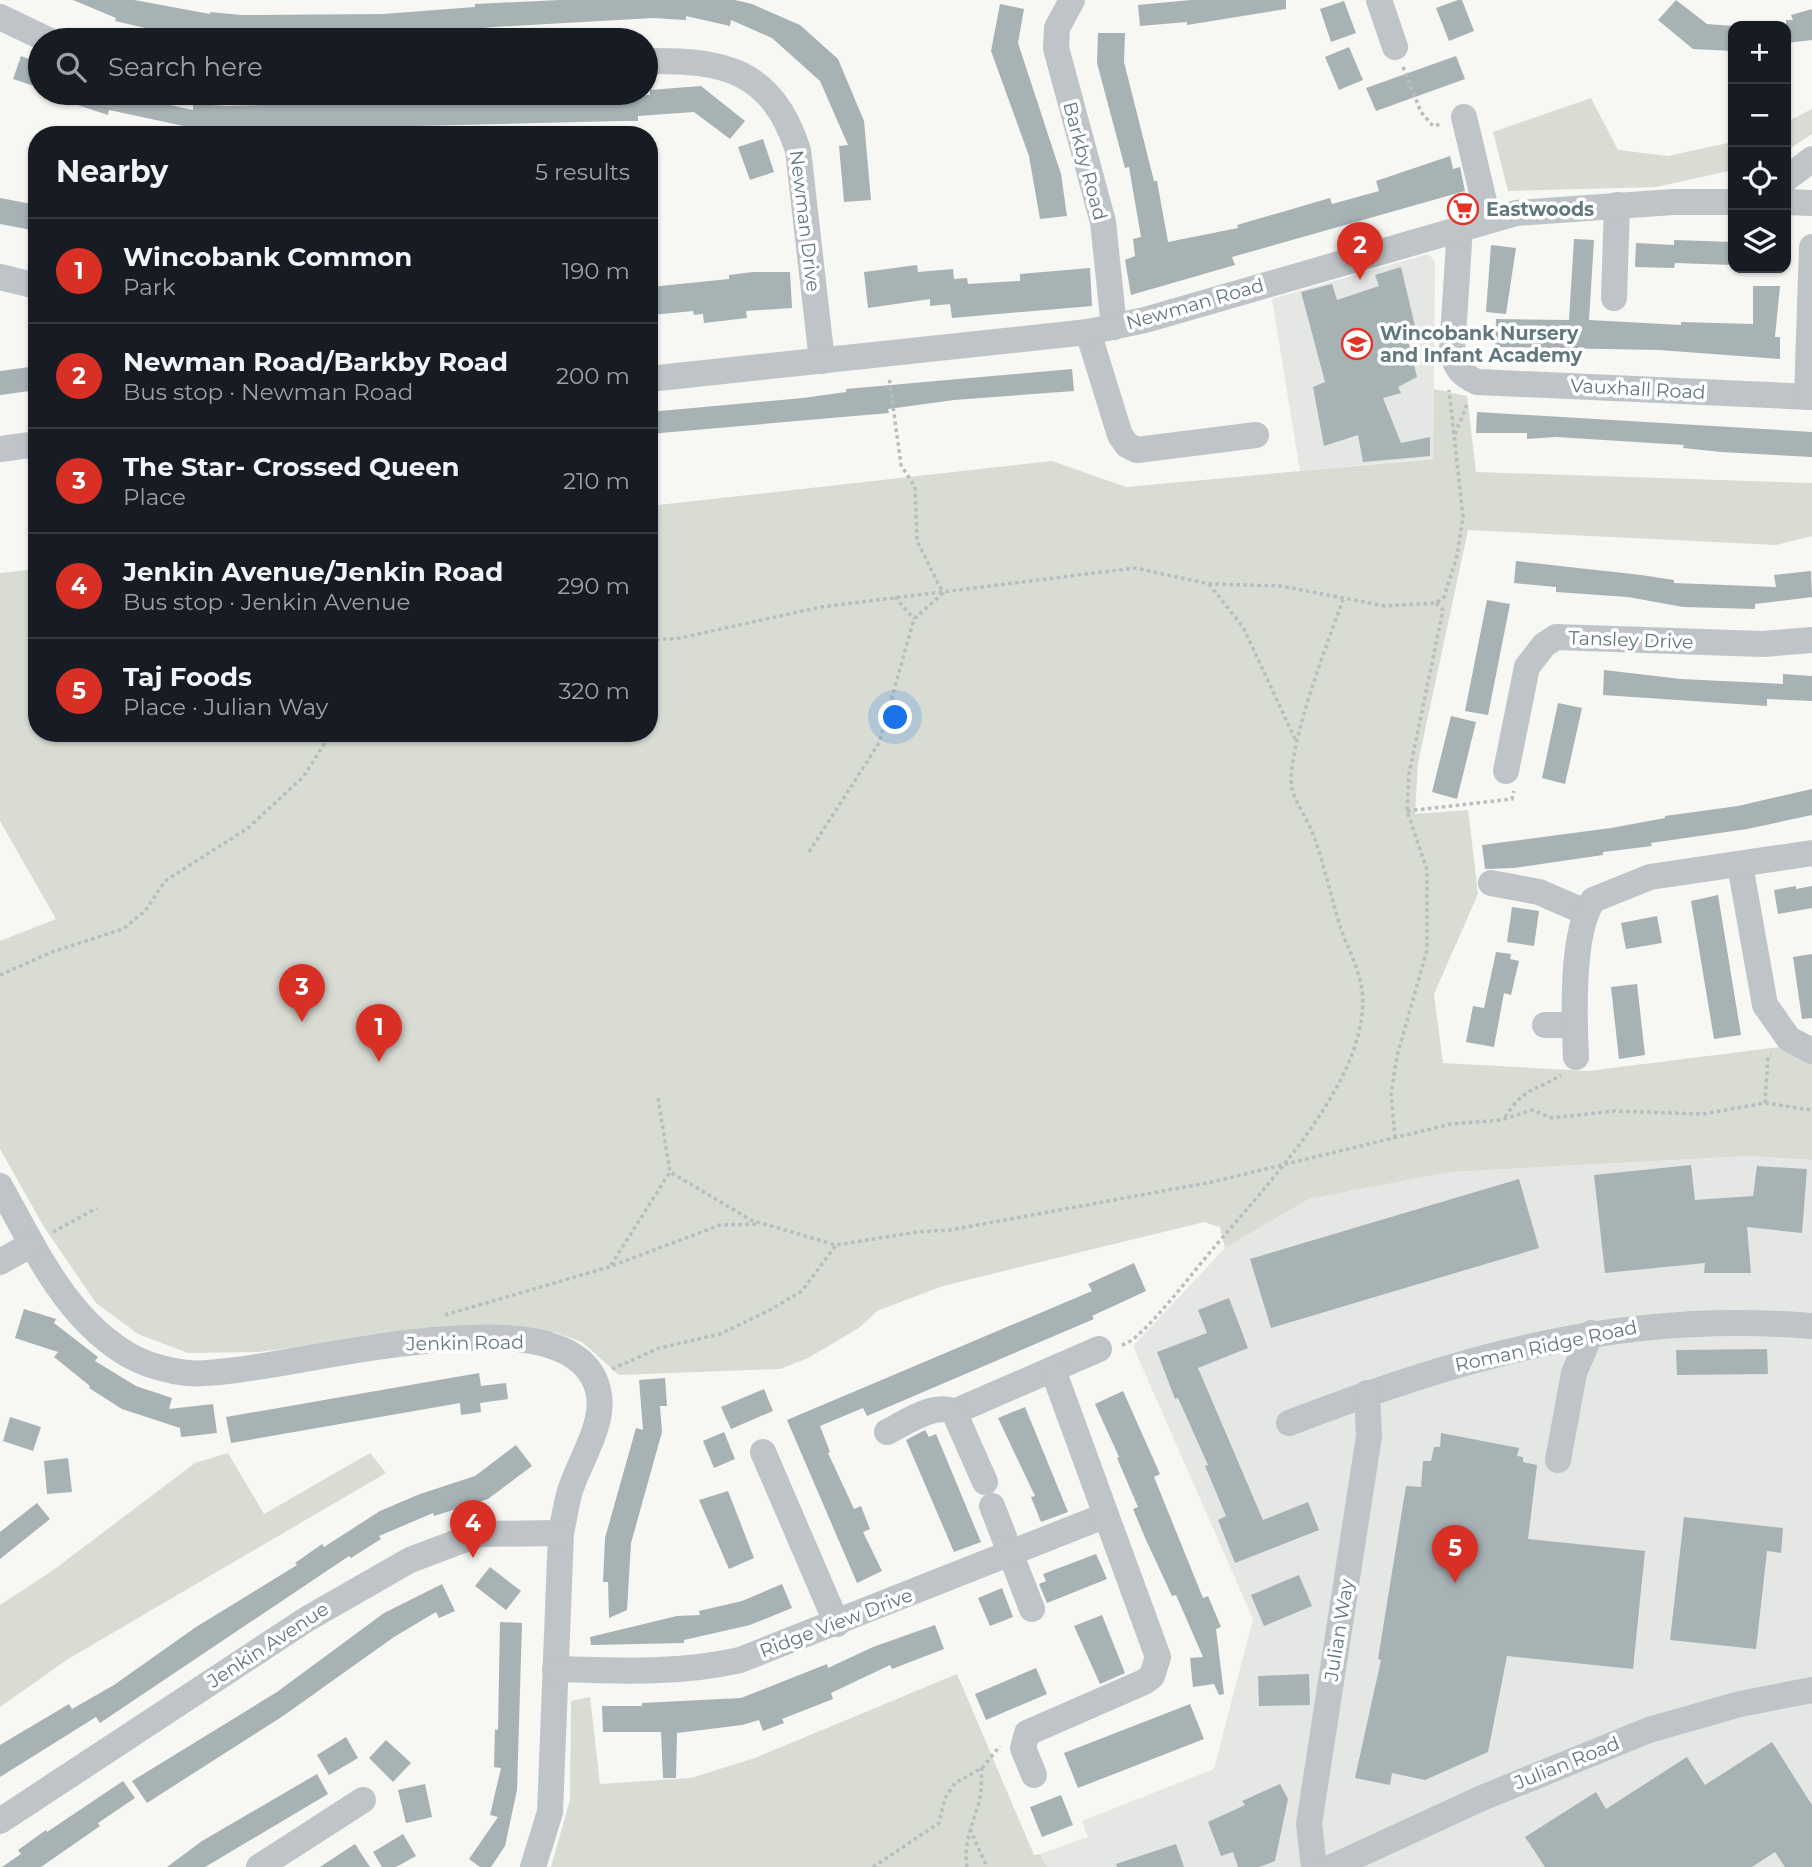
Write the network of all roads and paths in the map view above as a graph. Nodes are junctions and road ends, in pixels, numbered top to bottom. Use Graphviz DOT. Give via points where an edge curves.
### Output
graph roads {
  1 [pos="1072,0"];
  2 [pos="1379,0"];
  3 [pos="0,17"];
  4 [pos="28,30"];
  5 [pos="1395,47"];
  6 [pos="658,61"];
  7 [pos="1464,117"];
  8 [pos="1812,159"];
  9 [pos="1791,176"];
  10 [pos="1728,202"];
  11 [pos="1791,202"];
  12 [pos="1812,203"];
  13 [pos="1617,205"];
  14 [pos="1488,218"];
  15 [pos="1460,227"];
  16 [pos="1812,247"];
  17 [pos="0,277"];
  18 [pos="28,284"];
  19 [pos="1614,298"];
  20 [pos="1114,327"];
  21 [pos="1088,332"];
  22 [pos="886,354"];
  23 [pos="822,361"];
  24 [pos="1466,374"];
  25 [pos="658,378"];
  26 [pos="1809,397"];
  27 [pos="1256,435"];
  28 [pos="1454,435"];
  29 [pos="28,445"];
  30 [pos="0,449"];
  31 [pos="1209,584"];
  32 [pos="943,593"];
  33 [pos="894,597"];
  34 [pos="1343,599"];
  35 [pos="1436,603"];
  36 [pos="914,619"];
  37 [pos="658,639"];
  38 [pos="1812,640"];
  39 [pos="325,742"];
  40 [pos="1296,742"];
  41 [pos="1506,771"];
  42 [pos="1407,811"];
  43 [pos="809,852"];
  44 [pos="1812,853"];
  45 [pos="1740,865"];
  46 [pos="1491,883"];
  47 [pos="1585,912"];
  48 [pos="0,975"];
  49 [pos="1574,1025"];
  50 [pos="1545,1026"];
  51 [pos="1801,1045"];
  52 [pos="1576,1057"];
  53 [pos="658,1098"];
  54 [pos="1765,1103"];
  55 [pos="1812,1110"];
  56 [pos="1504,1119"];
  57 [pos="1395,1138"];
  58 [pos="1284,1163"];
  59 [pos="670,1172"];
  60 [pos="0,1186"];
  61 [pos="97,1208"];
  62 [pos="762,1224"];
  63 [pos="32,1244"];
  64 [pos="836,1244"];
  65 [pos="0,1262"];
  66 [pos="610,1267"];
  67 [pos="1812,1326"];
  68 [pos="1591,1333"];
  69 [pos="428,1342"];
  70 [pos="1099,1349"];
  71 [pos="1054,1370"];
  72 [pos="594,1376"];
  73 [pos="1367,1393"];
  74 [pos="954,1412"];
  75 [pos="1289,1423"];
  76 [pos="887,1432"];
  77 [pos="763,1452"];
  78 [pos="1558,1460"];
  79 [pos="1104,1516"];
  80 [pos="561,1533"];
  81 [pos="1012,1554"];
  82 [pos="1032,1609"];
  83 [pos="837,1624"];
  84 [pos="555,1669"];
  85 [pos="1812,1690"];
  86 [pos="1034,1774"];
  87 [pos="363,1800"];
  88 [pos="0,1821"];
  89 [pos="970,1827"];
  90 [pos="260,1867"];
  91 [pos="533,1867"];
  92 [pos="873,1867"];
  93 [pos="967,1867"];
  94 [pos="987,1867"];
  95 [pos="1314,1867"];
  96 [pos="1332,1867"];
  1 -- 20 [label="street, Barkby Road" via="1057,28 1056,48 1103,222"];
  2 -- 5 [label="street"];
  3 -- 4 [label="street"];
  5 -- 7 [label="path" via="1421,113 1433,126"];
  6 -- 23 [label="street, Newman Drive" via="721,67 751,79 788,120 798,150"];
  7 -- 14 [label="street"];
  8 -- 9 [label="street"];
  10 -- 13 [label="street, Newman Road"];
  11 -- 12 [label="street"];
  13 -- 14 [label="street, Newman Road"];
  13 -- 19 [label="street"];
  14 -- 15 [label="street, Newman Road"];
  15 -- 20 [label="street, Newman Road"];
  15 -- 24 [label="street" via="1452,352"];
  16 -- 26 [label="street"];
  17 -- 18 [label="street"];
  20 -- 21 [label="street, Newman Road"];
  21 -- 22 [label="street, Newman Road"];
  21 -- 27 [label="street" via="1127,445 1137,450"];
  22 -- 23 [label="street, Newman Road"];
  22 -- 32 [label="path" via="901,465 915,487 917,541"];
  23 -- 25 [label="street, Newman Road"];
  24 -- 26 [label="street, Vauxhall Road"];
  24 -- 28 [label="path"];
  24 -- 28 [label="path" via="1448,396"];
  28 -- 35 [label="path" via="1463,517 1457,556 1444,597"];
  29 -- 30 [label="street"];
  31 -- 32 [label="path" via="1135,568"];
  31 -- 34 [label="path" via="1281,586"];
  31 -- 40 [label="path" via="1243,627"];
  32 -- 33 [label="path"];
  32 -- 36 [label="path"];
  33 -- 36 [label="path"];
  33 -- 37 [label="path"];
  34 -- 35 [label="path" via="1385,606"];
  34 -- 40 [label="path"];
  35 -- 42 [label="path" via="1443,610 1409,774"];
  36 -- 43 [label="path" via="878,743"];
  38 -- 41 [label="street, Tansley Drive" via="1763,644 1556,637 1535,653 1527,667"];
  39 -- 48 [label="path" via="304,776 248,828 165,881 145,911 123,929"];
  40 -- 58 [label="path" via="1292,788 1314,836 1361,984 1360,1017 1342,1079"];
  41 -- 42 [label="path" via="1517,779 1512,799"];
  42 -- 57 [label="path" via="1427,870 1427,950 1397,1056 1391,1094"];
  44 -- 45 [label="street"];
  45 -- 47 [label="street" via="1650,877 1606,892"];
  45 -- 51 [label="street" via="1765,1005"];
  46 -- 47 [label="street" via="1539,892"];
  47 -- 49 [label="street"];
  49 -- 50 [label="street"];
  49 -- 52 [label="street"];
  51 -- 54 [label="path" via="1768,1058"];
  52 -- 56 [label="path" via="1559,1077 1517,1099"];
  53 -- 59 [label="path"];
  54 -- 55 [label="path"];
  54 -- 56 [label="path" via="1703,1114 1614,1111 1552,1118 1532,1110"];
  56 -- 57 [label="path" via="1451,1124"];
  57 -- 58 [label="path"];
  58 -- 64 [label="path" via="1212,1182 950,1230"];
  58 -- 70 [label="path" via="1129,1344"];
  59 -- 62 [label="path"];
  59 -- 66 [label="path"];
  60 -- 63 [label="street, Jenkin Road"];
  61 -- 63 [label="path"];
  62 -- 64 [label="path"];
  62 -- 66 [label="path" via="720,1225"];
  63 -- 65 [label="street"];
  63 -- 69 [label="street, Jenkin Road" via="85,1321 114,1346 163,1368 188,1373 218,1371 365,1347"];
  64 -- 72 [label="path" via="802,1291 770,1310 720,1334 659,1348"];
  66 -- 69 [label="path" via="445,1314 436,1321"];
  67 -- 68 [label="street, Roman Ridge Road" via="1704,1321"];
  68 -- 73 [label="street, Roman Ridge Road" via="1466,1360"];
  68 -- 78 [label="street" via="1574,1373"];
  69 -- 72 [label="street, Jenkin Road" via="539,1342 583,1362"];
  70 -- 71 [label="street"];
  71 -- 74 [label="street"];
  71 -- 79 [label="street"];
  72 -- 80 [label="street" via="600,1398 596,1421 570,1490"];
  73 -- 75 [label="street, Roman Ridge Road"];
  73 -- 95 [label="street, Julian Way" via="1369,1436 1310,1824"];
  74 -- 76 [label="street" via="937,1409"];
  74 -- 81 [label="street"];
  77 -- 83 [label="street"];
  79 -- 81 [label="street, Ridge View Drive"];
  79 -- 86 [label="street" via="1158,1657 1156,1667 1144,1682 1027,1733 1023,1748"];
  80 -- 84 [label="street"];
  80 -- 88 [label="street, Jenkin Avenue" via="479,1534 410,1560 307,1619"];
  81 -- 82 [label="street"];
  81 -- 83 [label="street, Ridge View Drive"];
  83 -- 84 [label="street, Ridge View Drive" via="704,1669"];
  84 -- 91 [label="street" via="550,1812"];
  85 -- 96 [label="street, Julian Road" via="1740,1704 1649,1730 1482,1798"];
  87 -- 90 [label="street"];
  89 -- 92 [label="path" via="980,1800 982,1768 955,1783 945,1798 939,1823"];
  89 -- 93 [label="path"];
  89 -- 94 [label="path"];
}
